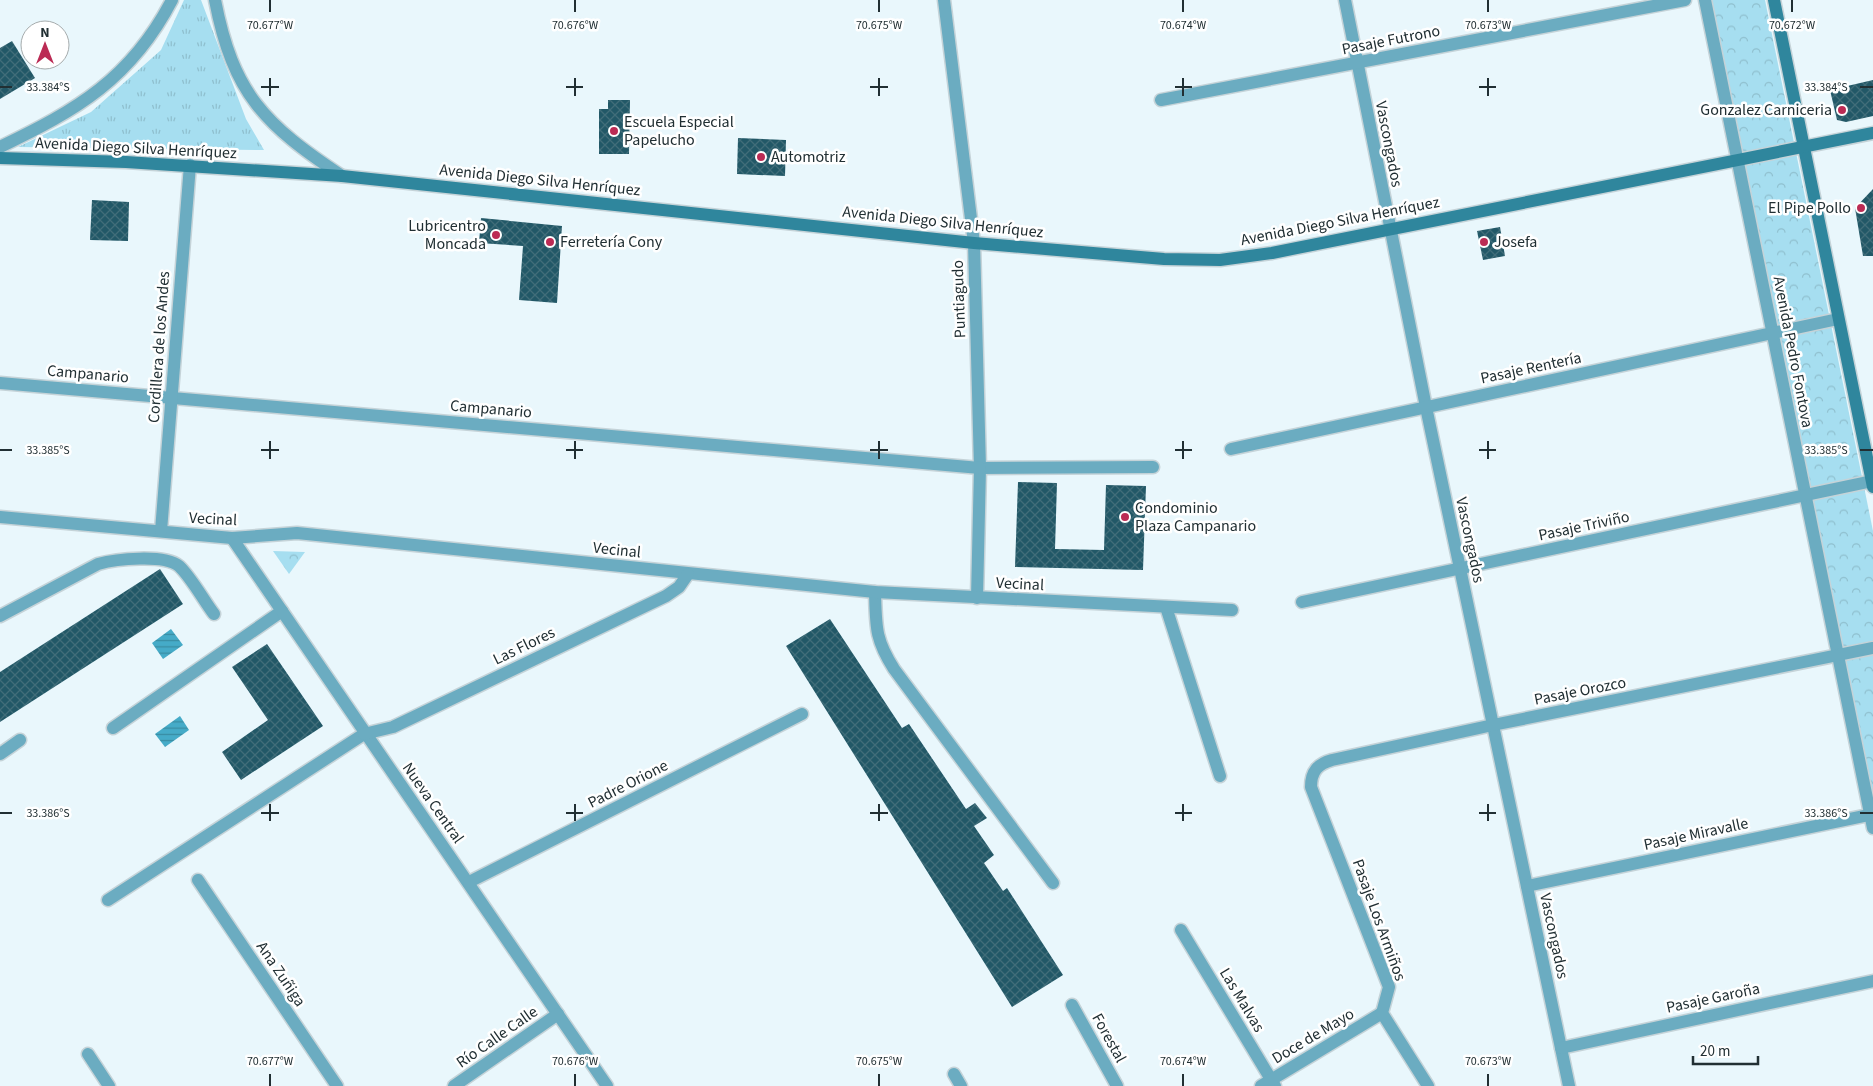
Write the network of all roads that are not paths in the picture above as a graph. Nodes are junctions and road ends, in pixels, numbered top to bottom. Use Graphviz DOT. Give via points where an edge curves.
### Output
graph roads {
  1 [pos="172,0"];
  2 [pos="215,0"];
  3 [pos="944,0"];
  4 [pos="1345,0"];
  5 [pos="1685,0"];
  6 [pos="1705,0"];
  7 [pos="1774,0"];
  8 [pos="1357,63"];
  9 [pos="1161,100"];
  10 [pos="1873,133"];
  11 [pos="1803,146"];
  12 [pos="0,147"];
  13 [pos="0,158"];
  14 [pos="1737,160"];
  15 [pos="190,165"];
  16 [pos="342,176"];
  17 [pos="1389,228"];
  18 [pos="974,243"];
  19 [pos="1838,319"];
  20 [pos="1773,333"];
  21 [pos="0,382"];
  22 [pos="172,398"];
  23 [pos="1426,407"];
  24 [pos="1231,449"];
  25 [pos="1154,466"];
  26 [pos="980,468"];
  27 [pos="1872,484"];
  28 [pos="1806,496"];
  29 [pos="0,517"];
  30 [pos="161,531"];
  31 [pos="232,538"];
  32 [pos="1460,569"];
  33 [pos="688,574"];
  34 [pos="875,592"];
  35 [pos="977,598"];
  36 [pos="1302,602"];
  37 [pos="1166,607"];
  38 [pos="282,610"];
  39 [pos="1232,610"];
  40 [pos="214,614"];
  41 [pos="0,616"];
  42 [pos="1873,648"];
  43 [pos="1838,655"];
  44 [pos="802,714"];
  45 [pos="1493,725"];
  46 [pos="113,728"];
  47 [pos="364,734"];
  48 [pos="20,740"];
  49 [pos="0,754"];
  50 [pos="1220,776"];
  51 [pos="1312,786"];
  52 [pos="1872,814"];
  53 [pos="1873,828"];
  54 [pos="198,880"];
  55 [pos="469,882"];
  56 [pos="1053,883"];
  57 [pos="1527,886"];
  58 [pos="108,900"];
  59 [pos="1181,930"];
  60 [pos="1873,981"];
  61 [pos="1072,1005"];
  62 [pos="1382,1013"];
  63 [pos="558,1014"];
  64 [pos="1561,1048"];
  65 [pos="88,1054"];
  66 [pos="954,1074"];
  67 [pos="1269,1084"];
  68 [pos="109,1086"];
  69 [pos="337,1086"];
  70 [pos="454,1086"];
  71 [pos="607,1086"];
  72 [pos="961,1086"];
  73 [pos="1117,1086"];
  74 [pos="1428,1086"];
  75 [pos="1569,1086"];
  1 -- 12 [label="street" via="132,60 96,94 57,119"];
  2 -- 16 [label="street" via="230,54 254,103 291,140"];
  3 -- 18 [label="street, Puntiagudo"];
  4 -- 8 [label="street, Vascongados"];
  5 -- 8 [label="street, Pasaje Futrono"];
  6 -- 14 [label="street, Avenida Pedro Fontova"];
  7 -- 11 [label="main road"];
  8 -- 9 [label="street, Pasaje Futrono"];
  8 -- 17 [label="street, Vascongados"];
  10 -- 11 [label="main road, Avenida Diego Silva Henríquez"];
  11 -- 14 [label="main road, Avenida Diego Silva Henríquez"];
  11 -- 19 [label="main road"];
  13 -- 15 [label="main road, Avenida Diego Silva Henríquez"];
  14 -- 17 [label="main road, Avenida Diego Silva Henríquez"];
  14 -- 20 [label="street, Avenida Pedro Fontova"];
  15 -- 16 [label="main road, Avenida Diego Silva Henríquez"];
  15 -- 22 [label="street, Cordillera de los Andes"];
  16 -- 18 [label="main road, Avenida Diego Silva Henríquez"];
  17 -- 18 [label="main road, Avenida Diego Silva Henríquez" via="1272,253 1210,260"];
  17 -- 23 [label="street, Vascongados"];
  18 -- 26 [label="street, Puntiagudo"];
  19 -- 20 [label="street, Pasaje Rentería"];
  19 -- 27 [label="main road"];
  20 -- 23 [label="street, Pasaje Rentería"];
  20 -- 28 [label="street, Avenida Pedro Fontova"];
  21 -- 22 [label="street, Campanario"];
  22 -- 26 [label="street, Campanario"];
  22 -- 30 [label="street, Cordillera de los Andes"];
  23 -- 24 [label="street, Pasaje Rentería"];
  23 -- 32 [label="street, Vascongados"];
  25 -- 26 [label="street, Campanario"];
  26 -- 35 [label="street, Puntiagudo"];
  27 -- 28 [label="street, Pasaje Triviño"];
  28 -- 32 [label="street, Pasaje Triviño"];
  28 -- 43 [label="street, Avenida Pedro Fontova"];
  29 -- 30 [label="street, Vecinal"];
  30 -- 31 [label="street, Vecinal"];
  31 -- 33 [label="street, Vecinal" via="297,533"];
  31 -- 38 [label="street, Nueva Central"];
  32 -- 36 [label="street, Pasaje Triviño"];
  32 -- 45 [label="street, Vascongados"];
  33 -- 34 [label="street, Vecinal"];
  33 -- 47 [label="street, Las Flores" via="679,587 666,596 394,727"];
  34 -- 35 [label="street, Vecinal"];
  34 -- 56 [label="street" via="880,648"];
  35 -- 37 [label="street, Vecinal"];
  37 -- 39 [label="street, Vecinal"];
  37 -- 50 [label="street"];
  38 -- 46 [label="street"];
  38 -- 47 [label="street, Nueva Central"];
  40 -- 41 [label="street" via="179,566 166,560 116,559 98,564"];
  42 -- 43 [label="street, Pasaje Orozco"];
  43 -- 45 [label="street, Pasaje Orozco"];
  43 -- 52 [label="street, Avenida Pedro Fontova"];
  44 -- 55 [label="street, Padre Orione"];
  45 -- 51 [label="street, Pasaje Orozco" via="1323,763 1314,772"];
  45 -- 57 [label="street, Vascongados"];
  47 -- 55 [label="street, Nueva Central"];
  47 -- 58 [label="street, Las Flores"];
  48 -- 49 [label="street"];
  51 -- 62 [label="street, Pasaje Los Armiños" via="1389,987"];
  52 -- 53 [label="street, Avenida Pedro Fontova"];
  52 -- 57 [label="street, Pasaje Miravalle"];
  54 -- 69 [label="street, Ana Zuñiga"];
  55 -- 63 [label="street, Nueva Central"];
  57 -- 64 [label="street, Vascongados"];
  59 -- 67 [label="street, Las Malvas"];
  60 -- 64 [label="street, Pasaje Garoña"];
  61 -- 73 [label="street, Forestal"];
  62 -- 67 [label="street, Doce de Mayo"];
  62 -- 74 [label="street"];
  63 -- 70 [label="street, Río Calle Calle"];
  63 -- 71 [label="street, Nueva Central"];
  64 -- 75 [label="street, Vascongados"];
  65 -- 68 [label="street"];
  66 -- 72 [label="street"];
}
